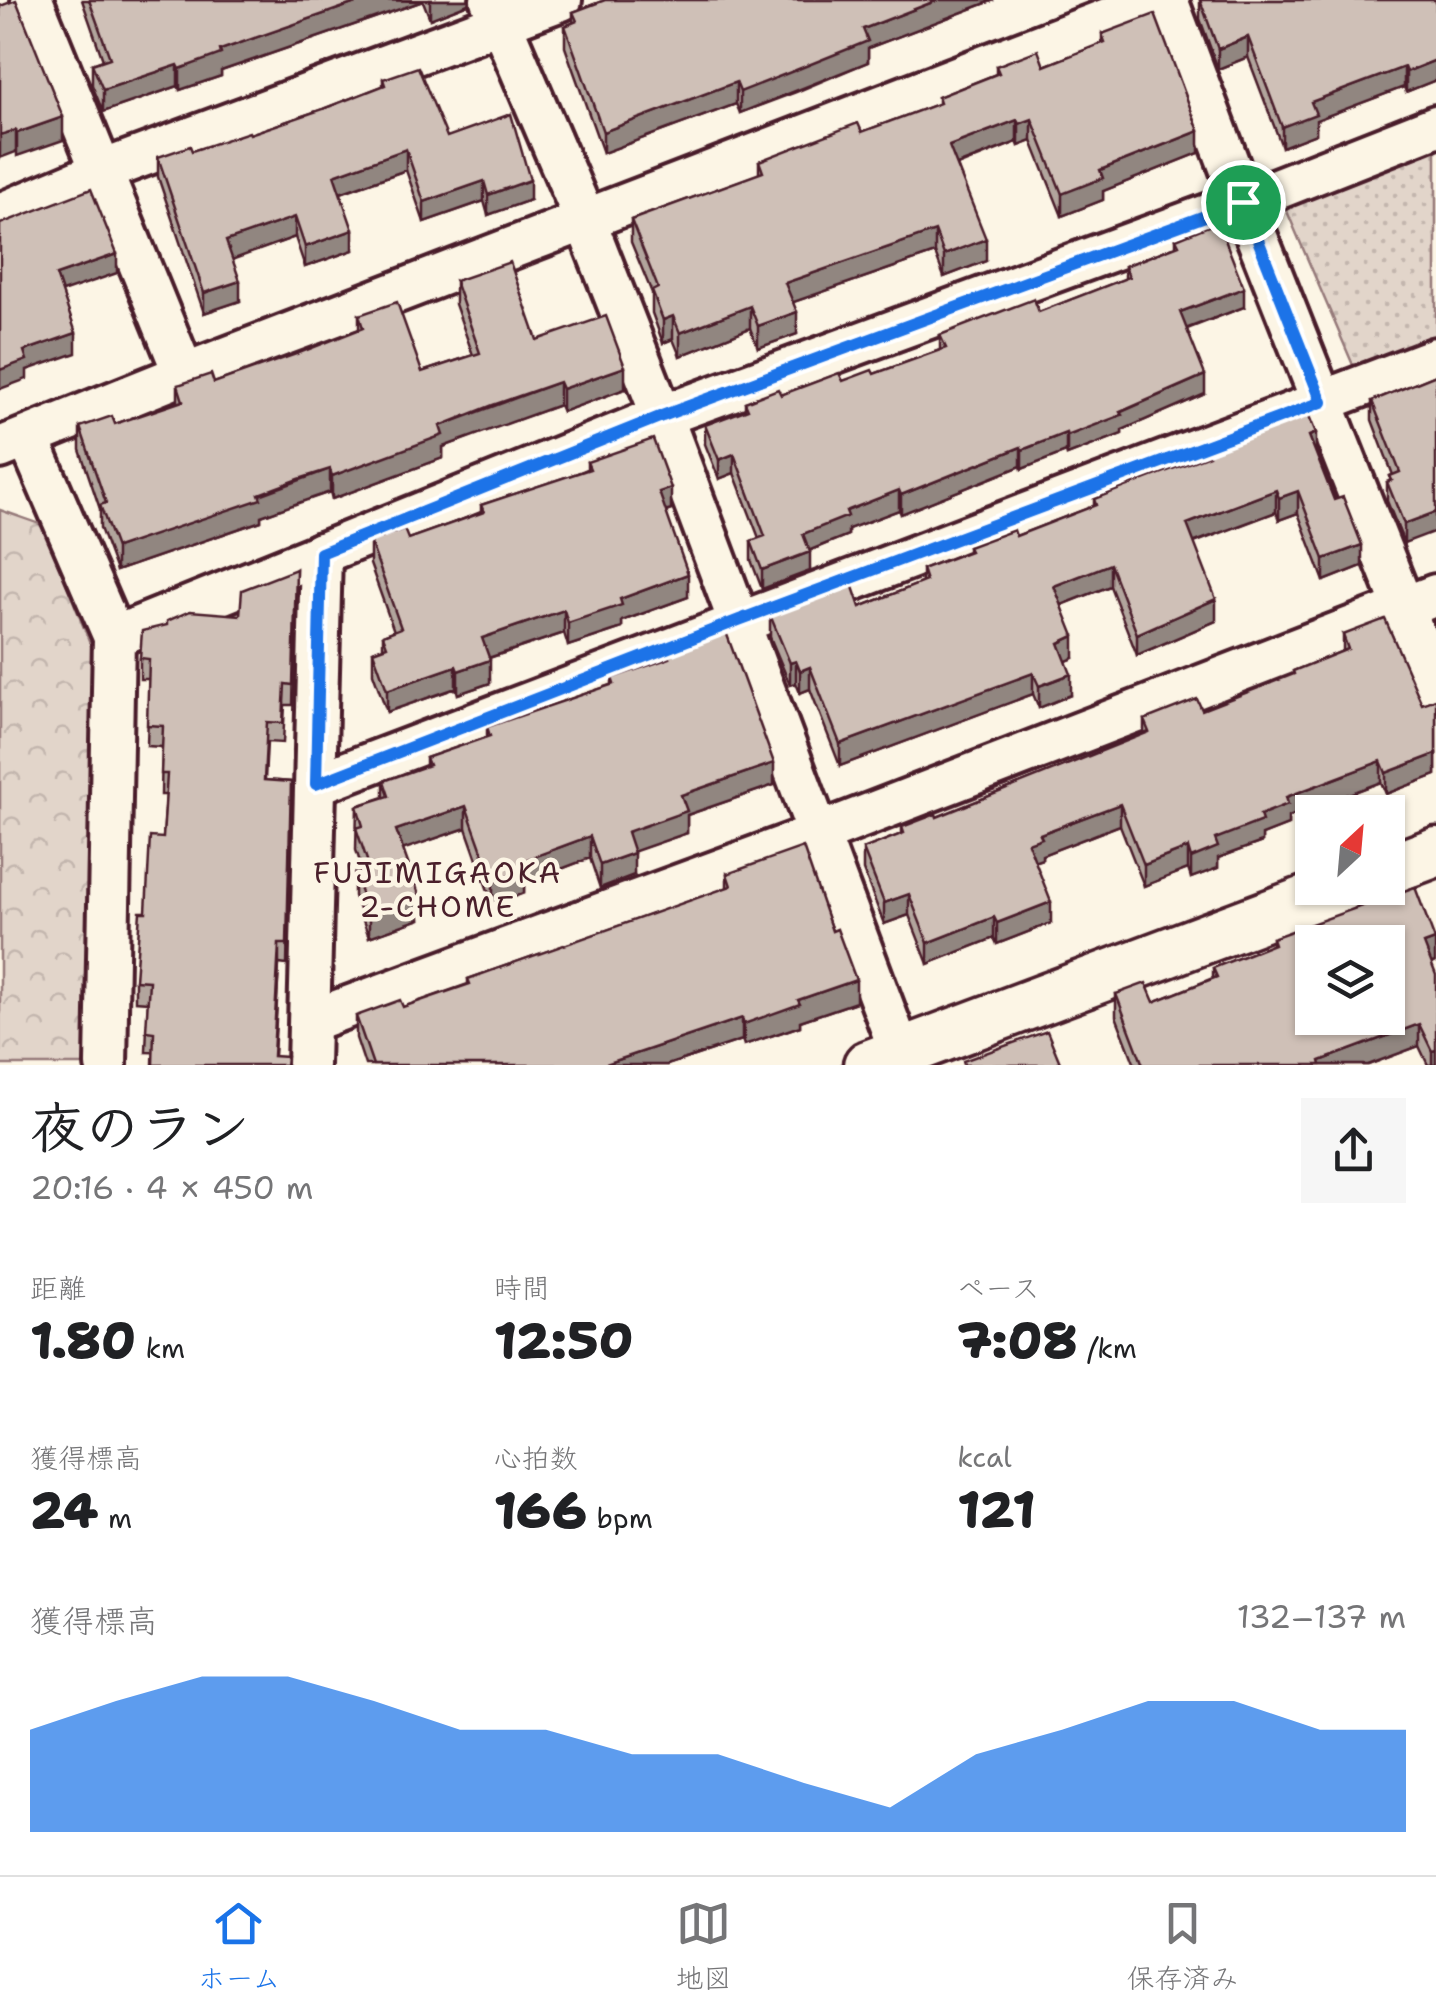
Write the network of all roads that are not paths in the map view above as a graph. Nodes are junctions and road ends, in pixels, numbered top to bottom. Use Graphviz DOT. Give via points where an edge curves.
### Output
graph roads {
  1 [pos="32,0"];
  2 [pos="561,0"];
  3 [pos="1157,0"];
  4 [pos="1167,0"];
  5 [pos="495,12"];
  6 [pos="1436,126"];
  7 [pos="102,171"];
  8 [pos="1243,202"];
  9 [pos="0,214"];
  10 [pos="585,220"];
  11 [pos="1436,358"];
  12 [pos="184,374"];
  13 [pos="1322,402"];
  14 [pos="662,416"];
  15 [pos="14,443"];
  16 [pos="321,553"];
  17 [pos="1420,602"];
  18 [pos="739,620"];
  19 [pos="114,637"];
  20 [pos="1436,689"];
  21 [pos="316,784"];
  22 [pos="818,834"];
  23 [pos="1436,852"];
  24 [pos="1405,864"];
  25 [pos="1296,905"];
  26 [pos="310,1021"];
  27 [pos="891,1061"];
  28 [pos="106,1065"];
  29 [pos="308,1065"];
  1 -- 7 [label="street"];
  2 -- 5 [label="street"];
  3 -- 10 [label="street"];
  4 -- 8 [label="street"];
  5 -- 7 [label="street"];
  5 -- 10 [label="street"];
  6 -- 8 [label="street"];
  7 -- 9 [label="street"];
  7 -- 12 [label="street"];
  8 -- 13 [label="street"];
  8 -- 14 [label="street"];
  10 -- 12 [label="street"];
  10 -- 14 [label="street"];
  11 -- 13 [label="street"];
  12 -- 15 [label="street"];
  13 -- 17 [label="street"];
  13 -- 18 [label="street"];
  14 -- 16 [label="street"];
  14 -- 18 [label="street"];
  15 -- 19 [label="street"];
  16 -- 19 [label="street"];
  16 -- 21 [label="street"];
  17 -- 20 [label="street"];
  17 -- 22 [label="street"];
  18 -- 21 [label="street"];
  18 -- 22 [label="street"];
  19 -- 28 [label="street"];
  21 -- 26 [label="street"];
  22 -- 26 [label="street"];
  22 -- 27 [label="street"];
  23 -- 24 [label="street"];
  25 -- 27 [label="street"];
  26 -- 29 [label="street"];
}
